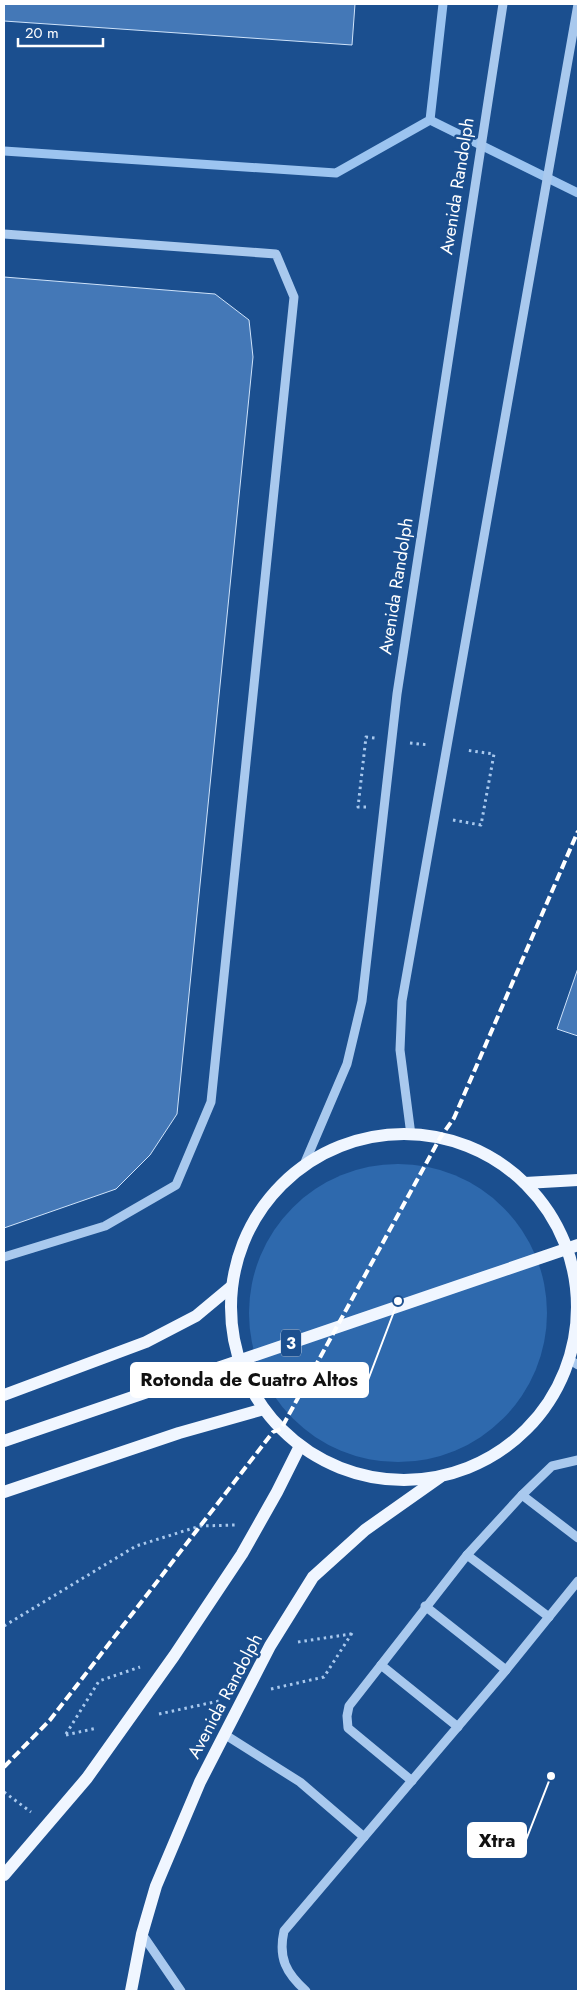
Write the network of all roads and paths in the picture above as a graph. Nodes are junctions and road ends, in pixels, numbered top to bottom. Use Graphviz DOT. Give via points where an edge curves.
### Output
graph roads {
  1 [pos="504,4"];
  2 [pos="578,4"];
  3 [pos="4,234"];
  4 [pos="371,737"];
  5 [pos="488,753"];
  6 [pos="358,807"];
  7 [pos="435,818"];
  8 [pos="411,1135"];
  9 [pos="303,1167"];
  10 [pos="578,1180"];
  11 [pos="525,1183"];
  12 [pos="578,1245"];
  13 [pos="4,1257"];
  14 [pos="232,1286"];
  15 [pos="576,1338"];
  16 [pos="574,1363"];
  17 [pos="4,1395"];
  18 [pos="264,1409"];
  19 [pos="4,1441"];
  20 [pos="300,1446"];
  21 [pos="578,1460"];
  22 [pos="441,1476"];
  23 [pos="4,1492"];
  24 [pos="522,1495"];
  25 [pos="259,1523"];
  26 [pos="578,1538"];
  27 [pos="467,1555"];
  28 [pos="578,1581"];
  29 [pos="425,1606"];
  30 [pos="549,1617"];
  31 [pos="4,1626"];
  32 [pos="270,1646"];
  33 [pos="174,1656"];
  34 [pos="381,1665"];
  35 [pos="506,1670"];
  36 [pos="268,1690"];
  37 [pos="220,1701"];
  38 [pos="153,1716"];
  39 [pos="104,1726"];
  40 [pos="458,1727"];
  41 [pos="224,1734"];
  42 [pos="412,1781"];
  43 [pos="4,1792"];
  44 [pos="48,1824"];
  45 [pos="364,1836"];
  46 [pos="4,1875"];
  47 [pos="142,1934"];
  48 [pos="131,1991"];
  49 [pos="181,1991"];
  50 [pos="306,1991"];
  1 -- 9 [label="street, Avenida Randolph" via="397,694 362,1001 347,1064"];
  2 -- 7 [label="street"];
  3 -- 13 [label="street" via="276,254 294,297 211,1102 176,1185 106,1226"];
  4 -- 6 [label="path" via="366,737"];
  5 -- 7 [label="path" via="494,754 481,824"];
  7 -- 8 [label="street" via="402,1001 400,1050"];
  8 -- 9 [label="main road" via="374,1138 337,1148"];
  8 -- 11 [label="main road" via="440,1138 470,1148 500,1163"];
  9 -- 14 [label="main road" via="277,1191 255,1219 240,1252"];
  10 -- 11 [label="main road"];
  11 -- 15 [label="main road" via="550,1212 567,1246 577,1284"];
  12 -- 19 [label="main road, 3"];
  14 -- 17 [label="main road" via="196,1316 146,1342"];
  14 -- 18 [label="main road" via="231,1318 236,1350 247,1381"];
  15 -- 16 [label="main road"];
  16 -- 22 [label="main road" via="550,1401 521,1435 484,1461"];
  18 -- 20 [label="main road"];
  18 -- 23 [label="main road" via="179,1433"];
  20 -- 22 [label="main road" via="332,1464 367,1476 404,1480"];
  20 -- 25 [label="main road"];
  21 -- 24 [label="street" via="552,1466"];
  22 -- 32 [label="main road, Avenida Randolph" via="365,1530 313,1577"];
  24 -- 26 [label="street"];
  24 -- 27 [label="street"];
  25 -- 31 [label="path" via="200,1526 136,1546"];
  25 -- 33 [label="main road"];
  27 -- 29 [label="street"];
  27 -- 30 [label="street"];
  28 -- 30 [label="street"];
  29 -- 34 [label="street"];
  29 -- 35 [label="street"];
  30 -- 35 [label="street"];
  32 -- 36 [label="path" via="352,1634 324,1678"];
  32 -- 41 [label="main road, Avenida Randolph"];
  33 -- 39 [label="path" via="99,1681 66,1735"];
  33 -- 44 [label="main road" via="87,1778"];
  34 -- 40 [label="street"];
  34 -- 42 [label="street" via="349,1706 348,1728"];
  35 -- 40 [label="street"];
  37 -- 38 [label="path"];
  40 -- 42 [label="street"];
  41 -- 45 [label="street" via="300,1782"];
  41 -- 47 [label="main road, Avenida Randolph" via="156,1886"];
  42 -- 45 [label="street"];
  43 -- 44 [label="path"];
  44 -- 46 [label="main road"];
  45 -- 50 [label="street" via="284,1930 280,1947 286,1968"];
  47 -- 48 [label="main road, Avenida Randolph"];
  47 -- 49 [label="street"];
}
